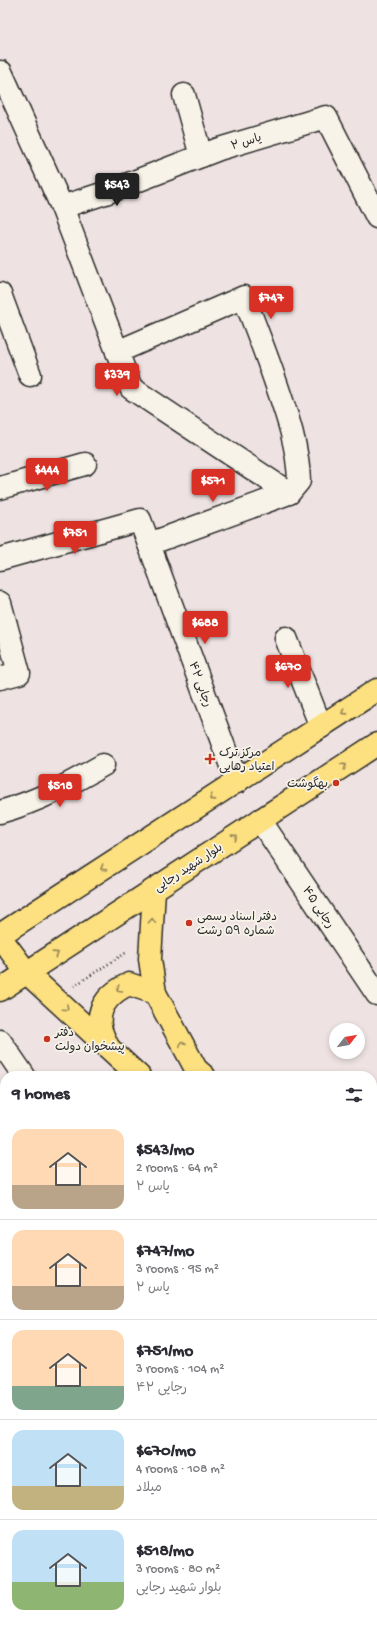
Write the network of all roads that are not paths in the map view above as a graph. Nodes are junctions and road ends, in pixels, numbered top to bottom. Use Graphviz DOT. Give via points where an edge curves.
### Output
graph roads {
  1 [pos="0,70"];
  2 [pos="184,95"];
  3 [pos="201,156"];
  4 [pos="62,208"];
  5 [pos="377,217"];
  6 [pos="0,294"];
  7 [pos="117,352"];
  8 [pos="30,375"];
  9 [pos="85,464"];
  10 [pos="0,488"];
  11 [pos="289,493"];
  12 [pos="149,544"];
  13 [pos="0,559"];
  14 [pos="0,603"];
  15 [pos="286,638"];
  16 [pos="0,678"];
  17 [pos="377,690"];
  18 [pos="321,727"];
  19 [pos="377,744"];
  20 [pos="103,765"];
  21 [pos="237,782"];
  22 [pos="0,812"];
  23 [pos="260,820"];
  24 [pos="154,890"];
  25 [pos="0,936"];
  26 [pos="27,973"];
  27 [pos="0,990"];
  28 [pos="155,993"];
  29 [pos="377,994"];
  30 [pos="0,1041"];
  31 [pos="108,1047"];
  32 [pos="21,1071"];
  33 [pos="134,1071"];
  34 [pos="198,1071"];
  1 -- 4 [label="street"];
  2 -- 3 [label="street"];
  3 -- 4 [label="street, یاس ۲"];
  3 -- 5 [label="street, یاس ۲" via="326,117"];
  4 -- 7 [label="street"];
  6 -- 8 [label="street"];
  7 -- 11 [label="street" via="131,388"];
  7 -- 11 [label="street" via="244,297 292,428 299,481"];
  9 -- 10 [label="street"];
  11 -- 12 [label="street"];
  12 -- 13 [label="street, رجایی ۴۲" via="140,520"];
  12 -- 21 [label="street, رجایی ۴۲"];
  14 -- 16 [label="street" via="19,673"];
  15 -- 18 [label="street"];
  17 -- 18 [label="main road, one-way"];
  18 -- 21 [label="main road"];
  23 -- 19 [label="main road, بلوار شهید رجایی, one-way"];
  20 -- 22 [label="street" via="64,788 24,806"];
  21 -- 25 [label="main road, one-way"];
  24 -- 23 [label="main road, بلوار شهید رجایی, one-way"];
  23 -- 29 [label="street, رجایی ۴۵"];
  26 -- 24 [label="main road, بلوار شهید رجایی, one-way"];
  28 -- 24 [label="main road, one-way" via="150,959"];
  25 -- 26 [label="main road"];
  26 -- 27 [label="main road, بلوار شهید رجایی"];
  26 -- 31 [label="main road, one-way"];
  28 -- 31 [label="main road, one-way" via="129,984 116,990 102,1006 100,1026"];
  34 -- 28 [label="main road, one-way"];
  30 -- 32 [label="street"];
  31 -- 33 [label="main road"];
}
